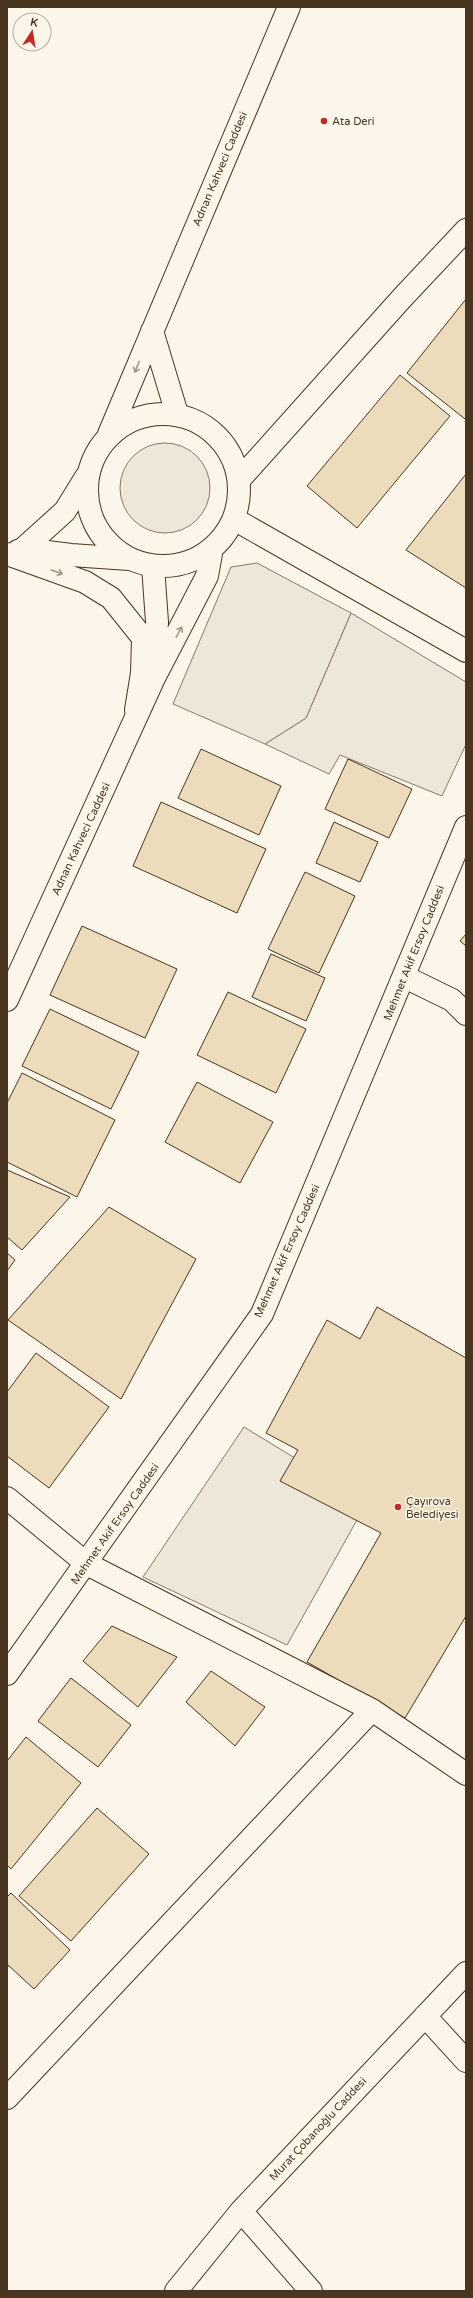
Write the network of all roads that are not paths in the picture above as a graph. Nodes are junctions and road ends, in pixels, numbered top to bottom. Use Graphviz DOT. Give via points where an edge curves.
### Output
graph roads {
  1 [pos="289,7"];
  2 [pos="466,230"];
  3 [pos="152,331"];
  4 [pos="177,414"];
  5 [pos="109,434"];
  6 [pos="86,477"];
  7 [pos="239,480"];
  8 [pos="234,519"];
  9 [pos="212,548"];
  10 [pos="12,552"];
  11 [pos="129,559"];
  12 [pos="153,566"];
  13 [pos="466,651"];
  14 [pos="154,678"];
  15 [pos="133,724"];
  16 [pos="466,826"];
  17 [pos="405,977"];
  18 [pos="7,1000"];
  19 [pos="466,1014"];
  20 [pos="7,1498"];
  21 [pos="87,1564"];
  22 [pos="7,1674"];
  23 [pos="372,1710"];
  24 [pos="466,1774"];
  25 [pos="466,1973"];
  26 [pos="425,2016"];
  27 [pos="466,2061"];
  28 [pos="7,2098"];
  29 [pos="241,2211"];
  30 [pos="176,2291"];
  31 [pos="311,2291"];
  1 -- 3 [label="street, Adnan Kahveci Caddesi"];
  2 -- 7 [label="street"];
  3 -- 4 [label="street"];
  3 -- 5 [label="street, Adnan Kahveci Caddesi, one-way"];
  4 -- 5 [label="street" via="146,415 129,421"];
  4 -- 7 [label="street" via="200,422 219,437 232,457"];
  5 -- 6 [label="street" via="95,454"];
  6 -- 10 [label="street" via="65,511"];
  6 -- 11 [label="street" via="86,501 94,525 109,545"];
  7 -- 8 [label="street" via="239,500"];
  8 -- 9 [label="street"];
  8 -- 13 [label="street"];
  9 -- 12 [label="street" via="194,560 174,565"];
  14 -- 9 [label="street, Adnan Kahveci Caddesi, one-way" via="207,576"];
  10 -- 11 [label="street"];
  10 -- 15 [label="street, one-way" via="85,582 111,598 143,638 142,673"];
  11 -- 12 [label="street"];
  12 -- 14 [label="street, Adnan Kahveci Caddesi" via="157,622"];
  14 -- 15 [label="street, Adnan Kahveci Caddesi"];
  15 -- 18 [label="street, Adnan Kahveci Caddesi"];
  16 -- 17 [label="street, Mehmet Akif Ersoy Caddesi"];
  17 -- 19 [label="street" via="452,1000"];
  17 -- 21 [label="street, Mehmet Akif Ersoy Caddesi" via="262,1314"];
  20 -- 21 [label="street"];
  21 -- 22 [label="street, Mehmet Akif Ersoy Caddesi"];
  21 -- 23 [label="street"];
  23 -- 24 [label="street"];
  23 -- 28 [label="street"];
  25 -- 26 [label="street, Murat Çobanoğlu Caddesi"];
  26 -- 27 [label="street"];
  26 -- 29 [label="street, Murat Çobanoğlu Caddesi"];
  29 -- 30 [label="street, Murat Çobanoğlu Caddesi"];
  29 -- 31 [label="street"];
}
